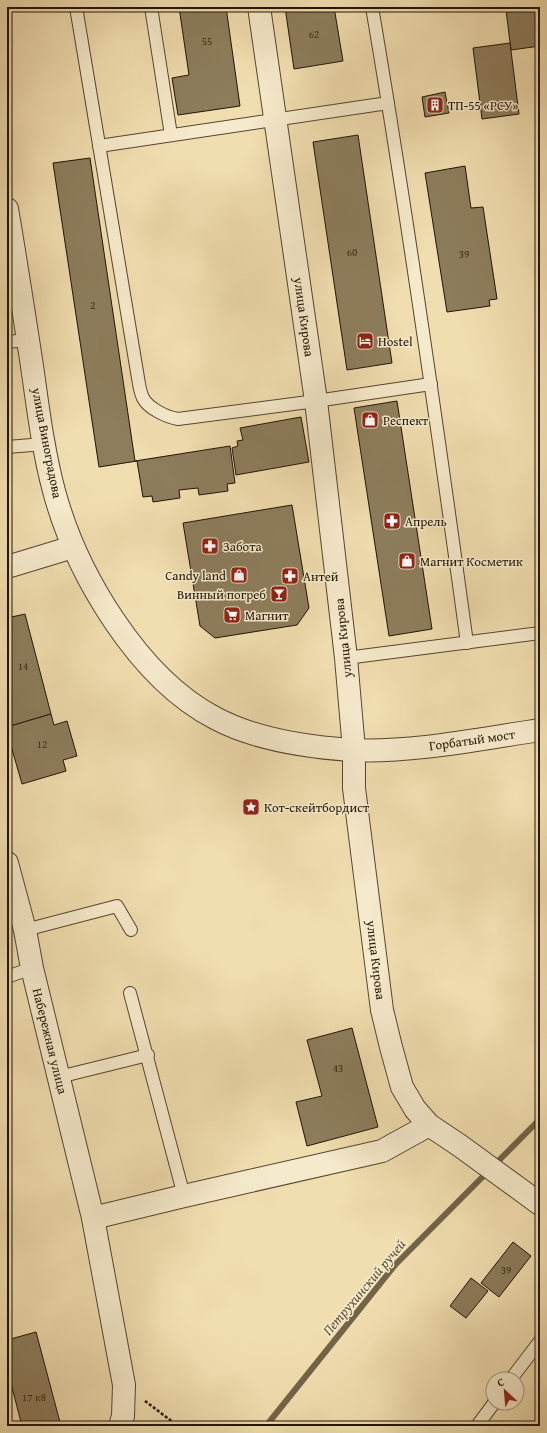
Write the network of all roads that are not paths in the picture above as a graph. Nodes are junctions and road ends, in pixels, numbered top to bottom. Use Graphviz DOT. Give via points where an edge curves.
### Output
graph roads {
  1 [pos="76,7"];
  2 [pos="151,7"];
  3 [pos="259,7"];
  4 [pos="372,7"];
  5 [pos="388,103"];
  6 [pos="274,119"];
  7 [pos="170,135"];
  8 [pos="99,146"];
  9 [pos="7,209"];
  10 [pos="28,340"];
  11 [pos="7,342"];
  12 [pos="432,384"];
  13 [pos="316,401"];
  14 [pos="44,444"];
  15 [pos="7,447"];
  16 [pos="74,546"];
  17 [pos="7,567"];
  18 [pos="540,633"];
  19 [pos="467,643"];
  20 [pos="346,658"];
  21 [pos="540,730"];
  22 [pos="354,750"];
  23 [pos="7,863"];
  24 [pos="25,930"];
  25 [pos="131,930"];
  26 [pos="32,968"];
  27 [pos="7,976"];
  28 [pos="130,992"];
  29 [pos="148,1055"];
  30 [pos="59,1077"];
  31 [pos="429,1125"];
  32 [pos="184,1196"];
  33 [pos="540,1204"];
  34 [pos="93,1218"];
  35 [pos="540,1341"];
  36 [pos="517,1371"];
  37 [pos="488,1411"];
  38 [pos="120,1426"];
  39 [pos="477,1426"];
  1 -- 8 [label="lane"];
  2 -- 7 [label="lane"];
  3 -- 6 [label="street, улица Кирова"];
  4 -- 5 [label="lane"];
  5 -- 6 [label="lane"];
  5 -- 12 [label="lane"];
  6 -- 7 [label="lane"];
  6 -- 13 [label="street, улица Кирова"];
  7 -- 8 [label="lane"];
  8 -- 13 [label="lane" via="143,398 161,414 178,419"];
  9 -- 10 [label="street, улица Виноградова"];
  10 -- 11 [label="lane"];
  10 -- 14 [label="street, улица Виноградова"];
  12 -- 13 [label="lane"];
  12 -- 19 [label="lane"];
  13 -- 20 [label="street, улица Кирова"];
  14 -- 15 [label="lane"];
  14 -- 16 [label="street, улица Виноградова" via="54,491 66,530"];
  16 -- 17 [label="street"];
  16 -- 22 [label="street, улица Виноградова" via="85,572 124,635 149,666 188,702 215,719 244,731 306,745"];
  18 -- 19 [label="lane"];
  19 -- 20 [label="lane"];
  20 -- 22 [label="street, улица Кирова"];
  21 -- 22 [label="street, Горбатый мост" via="404,749"];
  22 -- 31 [label="street, улица Кирова" via="354,788 382,1010 402,1086 415,1109"];
  23 -- 24 [label="street, Набережная улица"];
  24 -- 25 [label="lane" via="117,906"];
  24 -- 26 [label="street, Набережная улица"];
  26 -- 27 [label="lane"];
  26 -- 30 [label="street, Набережная улица"];
  28 -- 29 [label="lane"];
  29 -- 30 [label="lane"];
  29 -- 32 [label="lane"];
  30 -- 34 [label="street, Набережная улица"];
  31 -- 32 [label="street" via="382,1151"];
  31 -- 33 [label="street, улица Кирова"];
  32 -- 34 [label="street"];
  34 -- 38 [label="street, Набережная улица" via="124,1385 123,1416"];
  35 -- 36 [label="lane"];
  37 -- 39 [label="lane"];
}
